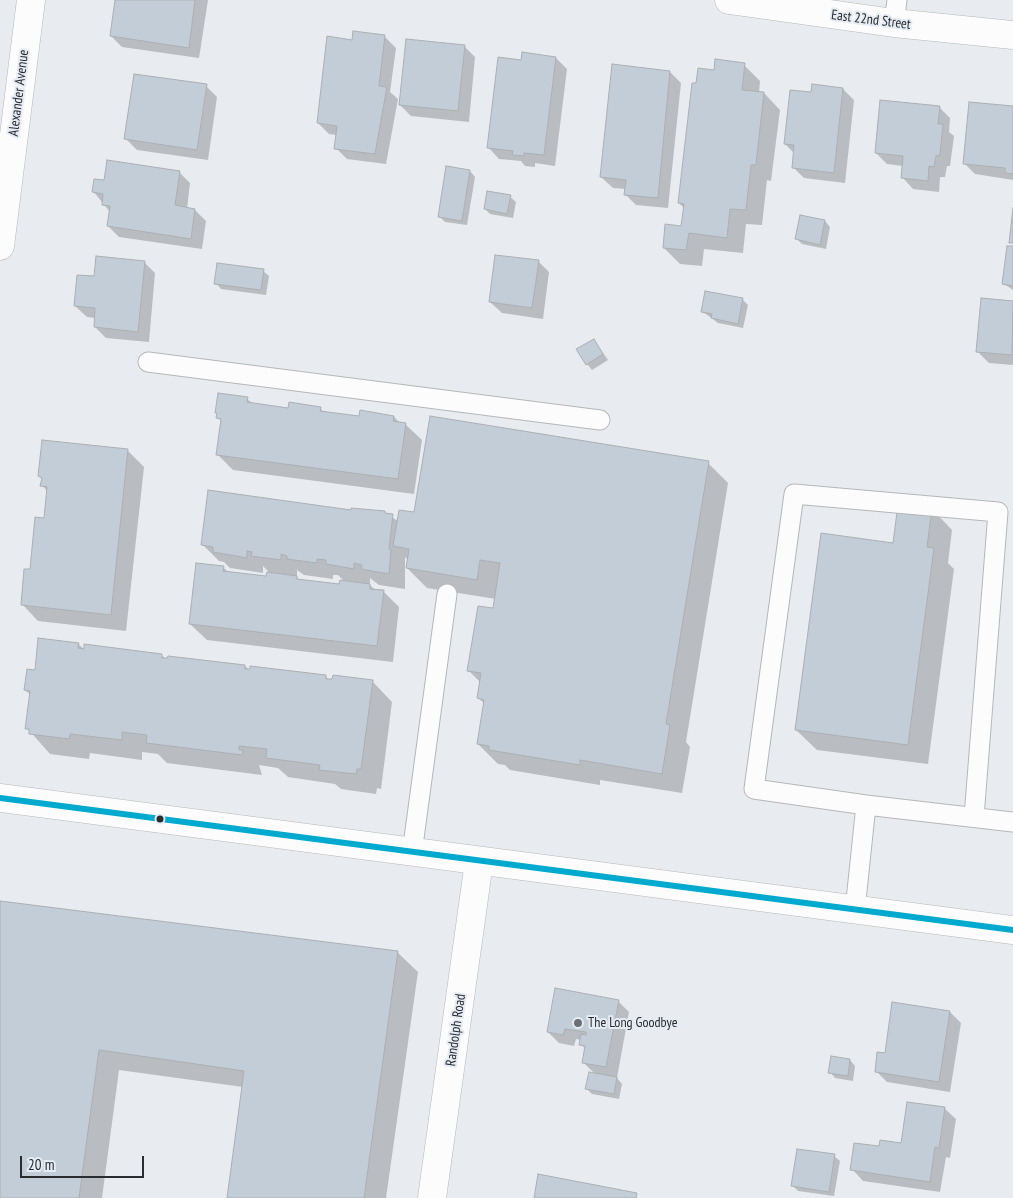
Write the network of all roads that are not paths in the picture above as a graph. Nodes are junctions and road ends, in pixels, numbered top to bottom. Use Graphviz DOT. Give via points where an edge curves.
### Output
graph roads {
  1 [pos="31,0"];
  2 [pos="729,0"];
  3 [pos="895,12"];
  4 [pos="1013,35"];
  5 [pos="0,246"];
  6 [pos="148,362"];
  7 [pos="600,420"];
  8 [pos="447,594"];
  9 [pos="0,798"];
  10 [pos="866,805"];
  11 [pos="974,816"];
  12 [pos="1013,822"];
  13 [pos="412,853"];
  14 [pos="479,862"];
  15 [pos="855,910"];
  16 [pos="1013,930"];
  17 [pos="432,1198"];
  1 -- 5 [label="main road, Alexander Avenue"];
  2 -- 3 [label="main road, East 22nd Street"];
  3 -- 4 [label="main road, East 22nd Street"];
  6 -- 7 [label="lane"];
  8 -- 13 [label="lane"];
  9 -- 13 [label="main road"];
  10 -- 11 [label="lane"];
  10 -- 11 [label="lane" via="754,789 794,494 998,512"];
  10 -- 15 [label="lane"];
  11 -- 12 [label="lane"];
  13 -- 14 [label="main road"];
  14 -- 15 [label="main road"];
  14 -- 17 [label="main road, Randolph Road"];
  15 -- 16 [label="main road"];
}
